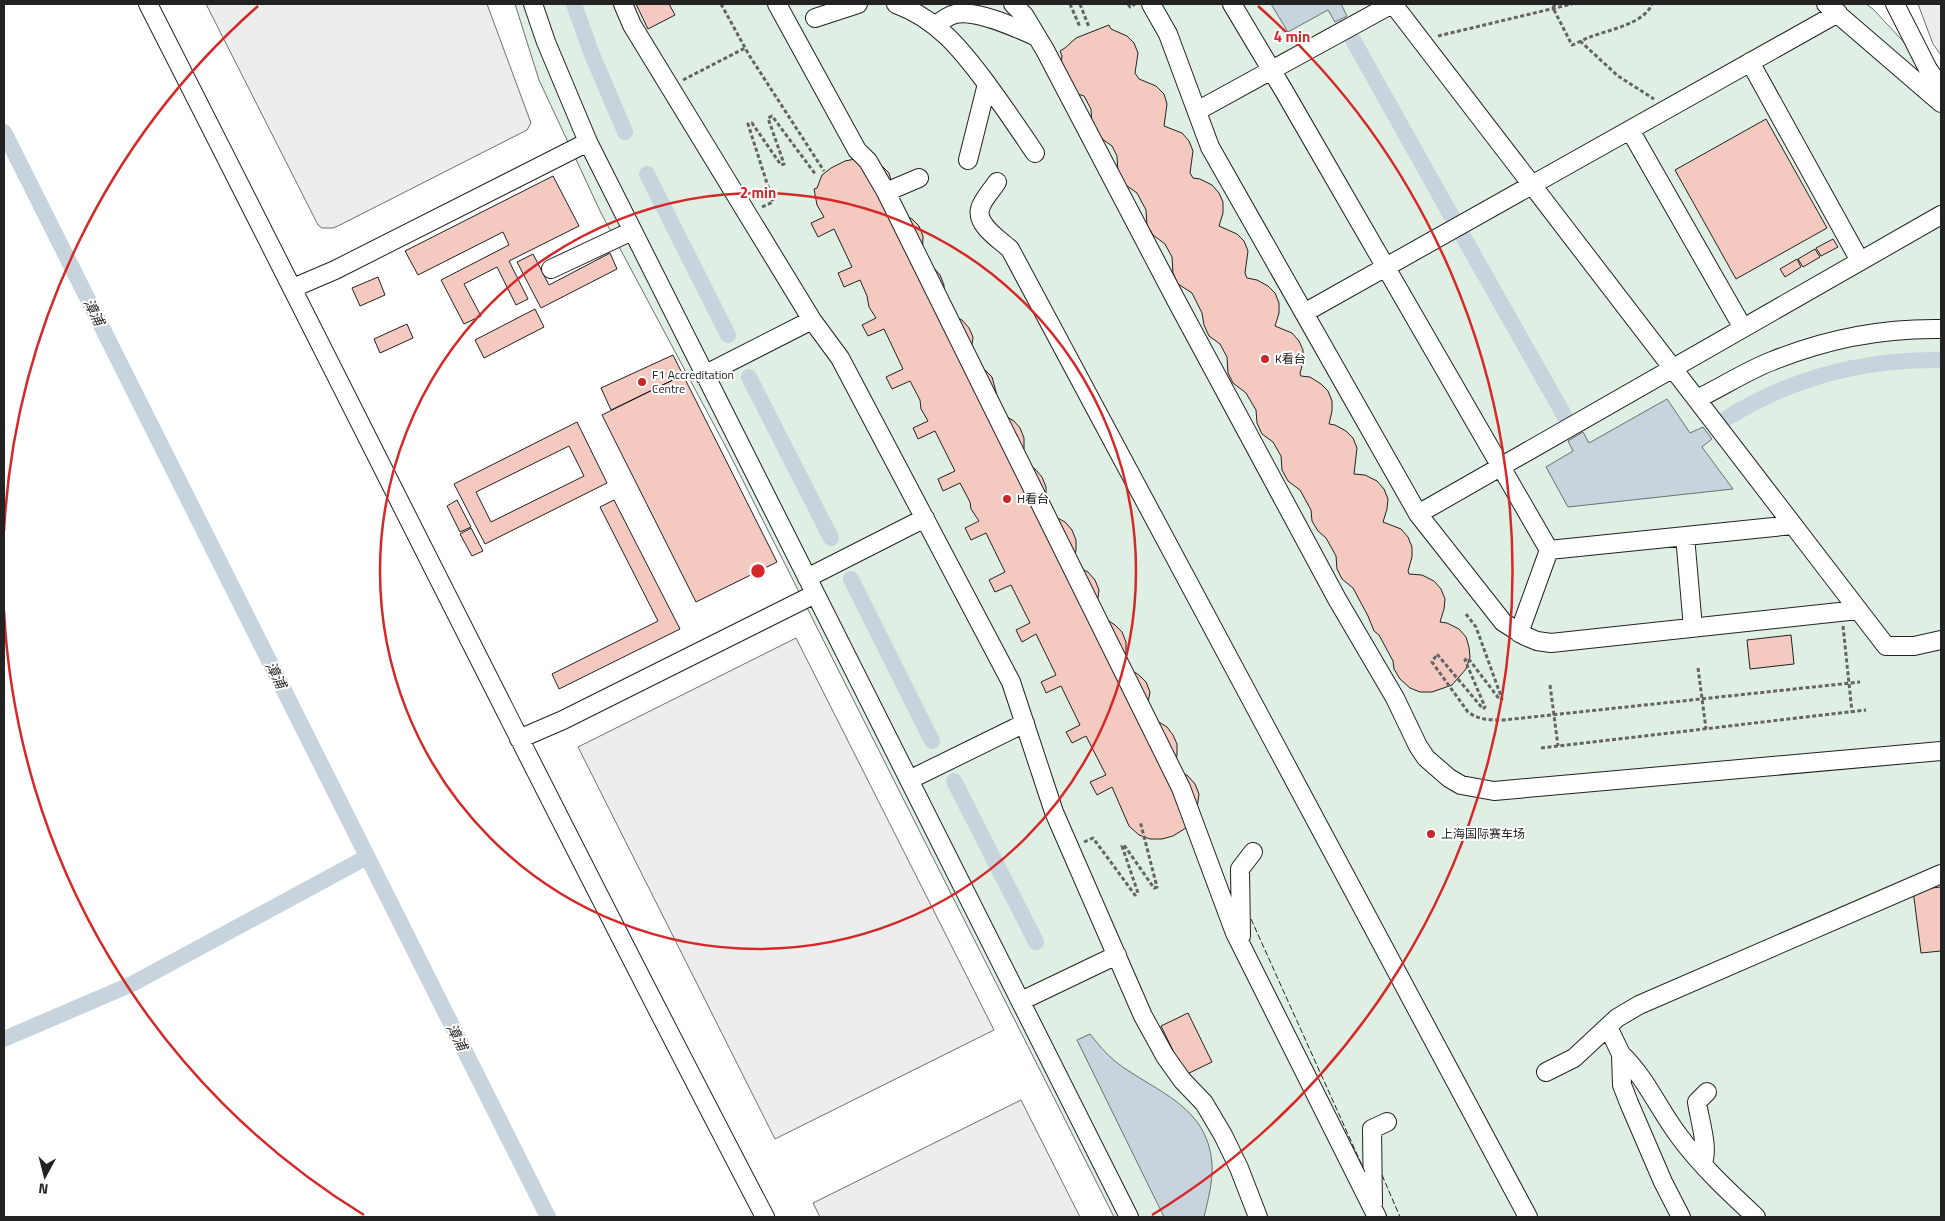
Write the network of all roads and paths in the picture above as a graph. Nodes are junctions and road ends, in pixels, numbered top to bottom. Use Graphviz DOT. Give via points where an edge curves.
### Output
graph roads {
  1 [pos="148,4"];
  2 [pos="533,4"];
  3 [pos="623,4"];
  4 [pos="720,4"];
  5 [pos="777,4"];
  6 [pos="858,4"];
  7 [pos="896,4"];
  8 [pos="1013,4"];
  9 [pos="1070,4"];
  10 [pos="1080,4"];
  11 [pos="1128,4"];
  12 [pos="1135,4"];
  13 [pos="1151,4"];
  14 [pos="1232,4"];
  15 [pos="1392,4"];
  16 [pos="1572,4"];
  17 [pos="1652,4"];
  18 [pos="1896,4"];
  19 [pos="1554,6"];
  20 [pos="1832,8"];
  21 [pos="816,18"];
  22 [pos="935,26"];
  23 [pos="1080,27"];
  24 [pos="1089,27"];
  25 [pos="1037,36"];
  26 [pos="1420,40"];
  27 [pos="1580,42"];
  28 [pos="745,48"];
  29 [pos="1750,62"];
  30 [pos="702,70"];
  31 [pos="1272,70"];
  32 [pos="987,84"];
  33 [pos="1941,88"];
  34 [pos="1941,103"];
  35 [pos="1669,108"];
  36 [pos="1197,112"];
  37 [pos="1630,130"];
  38 [pos="588,142"];
  39 [pos="1035,153"];
  40 [pos="968,160"];
  41 [pos="824,171"];
  42 [pos="816,175"];
  43 [pos="919,178"];
  44 [pos="997,182"];
  45 [pos="1532,185"];
  46 [pos="886,192"];
  47 [pos="748,214"];
  48 [pos="1941,215"];
  49 [pos="632,231"];
  50 [pos="1860,262"];
  51 [pos="1386,267"];
  52 [pos="551,270"];
  53 [pos="293,288"];
  54 [pos="1304,313"];
  55 [pos="812,320"];
  56 [pos="1743,328"];
  57 [pos="1941,329"];
  58 [pos="1673,368"];
  59 [pos="704,374"];
  60 [pos="1697,399"];
  61 [pos="1500,467"];
  62 [pos="1418,514"];
  63 [pos="924,518"];
  64 [pos="1794,525"];
  65 [pos="1685,536"];
  66 [pos="1549,550"];
  67 [pos="807,578"];
  68 [pos="815,594"];
  69 [pos="1858,610"];
  70 [pos="1840,612"];
  71 [pos="1466,614"];
  72 [pos="1693,628"];
  73 [pos="1519,633"];
  74 [pos="1941,640"];
  75 [pos="1698,668"];
  76 [pos="1860,682"];
  77 [pos="1849,684"];
  78 [pos="1550,685"];
  79 [pos="1702,699"];
  80 [pos="1866,710"];
  81 [pos="1852,712"];
  82 [pos="1554,715"];
  83 [pos="1025,723"];
  84 [pos="1706,729"];
  85 [pos="519,739"];
  86 [pos="1558,746"];
  87 [pos="1541,748"];
  88 [pos="1941,751"];
  89 [pos="909,780"];
  90 [pos="1140,820"];
  91 [pos="1101,850"];
  92 [pos="1252,852"];
  93 [pos="1941,874"];
  94 [pos="1241,944"];
  95 [pos="1117,955"];
  96 [pos="1021,1001"];
  97 [pos="1608,1026"];
  98 [pos="1621,1054"];
  99 [pos="1546,1072"];
  100 [pos="1707,1092"];
  101 [pos="1387,1122"];
  102 [pos="1702,1164"];
  103 [pos="1375,1213"];
  104 [pos="765,1217"];
  105 [pos="1129,1217"];
  106 [pos="1258,1217"];
  107 [pos="1528,1217"];
  108 [pos="1681,1217"];
  109 [pos="1756,1217"];
  1 -- 53 [label="street"];
  2 -- 38 [label="street"];
  3 -- 47 [label="street" via="632,25"];
  4 -- 28 [label="path"];
  5 -- 46 [label="street" via="857,150 868,161"];
  6 -- 21 [label="street"];
  7 -- 22 [label="street"];
  8 -- 25 [label="street"];
  9 -- 23 [label="path"];
  10 -- 24 [label="path"];
  11 -- 12 [label="path"];
  13 -- 36 [label="street" via="1168,34"];
  14 -- 31 [label="street"];
  15 -- 26 [label="street"];
  15 -- 31 [label="street"];
  16 -- 19 [label="path"];
  17 -- 27 [label="path" via="1647,12 1616,29"];
  18 -- 33 [label="street"];
  19 -- 26 [label="path"];
  19 -- 27 [label="path" via="1572,46"];
  20 -- 29 [label="street"];
  20 -- 34 [label="street"];
  22 -- 25 [label="street" via="960,13 1000,21"];
  22 -- 32 [label="street" via="954,41"];
  25 -- 88 [label="street" via="1337,599 1395,698 1418,746 1436,768 1461,785 1494,791"];
  26 -- 45 [label="street"];
  27 -- 35 [label="path" via="1618,76"];
  28 -- 30 [label="path"];
  28 -- 41 [label="path"];
  29 -- 35 [label="street"];
  29 -- 50 [label="street"];
  31 -- 36 [label="street"];
  31 -- 51 [label="street"];
  32 -- 39 [label="street"];
  32 -- 40 [label="street"];
  35 -- 37 [label="street"];
  36 -- 54 [label="street" via="1210,147"];
  37 -- 45 [label="street"];
  37 -- 56 [label="street"];
  38 -- 49 [label="street"];
  38 -- 53 [label="street"];
  42 -- 47 [label="path" via="772,116 768,118 784,164 752,123 748,124 773,202"];
  43 -- 46 [label="street"];
  44 -- 107 [label="street" via="980,207 981,220 1010,249"];
  45 -- 51 [label="street"];
  45 -- 58 [label="street"];
  46 -- 94 [label="street" via="1181,788"];
  47 -- 55 [label="street"];
  48 -- 50 [label="street"];
  49 -- 52 [label="street"];
  49 -- 59 [label="street"];
  50 -- 56 [label="street"];
  51 -- 54 [label="street"];
  51 -- 61 [label="street"];
  53 -- 85 [label="street"];
  54 -- 62 [label="street"];
  55 -- 59 [label="street"];
  55 -- 63 [label="street" via="840,358"];
  56 -- 58 [label="street"];
  57 -- 60 [label="street" via="1864,333 1814,346 1771,361"];
  58 -- 60 [label="street"];
  58 -- 61 [label="street"];
  59 -- 67 [label="street"];
  60 -- 64 [label="street"];
  61 -- 62 [label="street"];
  61 -- 66 [label="street"];
  62 -- 73 [label="street" via="1503,622"];
  63 -- 67 [label="street"];
  63 -- 83 [label="street" via="1011,682"];
  64 -- 65 [label="street"];
  64 -- 69 [label="street"];
  65 -- 66 [label="street"];
  65 -- 72 [label="street"];
  66 -- 73 [label="street"];
  67 -- 68 [label="street"];
  68 -- 85 [label="street"];
  68 -- 89 [label="street"];
  69 -- 70 [label="street"];
  69 -- 74 [label="street" via="1886,646 1923,645"];
  70 -- 72 [label="street"];
  70 -- 77 [label="path"];
  71 -- 82 [label="path" via="1476,627 1502,699 1468,658 1465,660 1483,709 1437,654 1432,662 1468,712 1496,720"];
  72 -- 73 [label="street" via="1551,643"];
  75 -- 79 [label="path"];
  76 -- 77 [label="path"];
  77 -- 79 [label="path"];
  77 -- 81 [label="path"];
  78 -- 82 [label="path"];
  79 -- 82 [label="path"];
  79 -- 84 [label="path"];
  80 -- 81 [label="path"];
  81 -- 84 [label="path"];
  82 -- 86 [label="path"];
  83 -- 89 [label="street"];
  83 -- 95 [label="street" via="1054,812"];
  84 -- 86 [label="path"];
  85 -- 104 [label="street"];
  86 -- 87 [label="path"];
  89 -- 96 [label="street"];
  90 -- 91 [label="path" via="1157,887 1154,888 1124,844 1138,893 1135,895"];
  92 -- 94 [label="street" via="1240,869"];
  93 -- 97 [label="street" via="1639,1005"];
  94 -- 103 [label="street"];
  95 -- 96 [label="street"];
  95 -- 106 [label="street" via="1143,1016 1165,1056 1204,1103 1223,1134"];
  96 -- 105 [label="street"];
  97 -- 98 [label="street"];
  97 -- 99 [label="street" via="1574,1058"];
  98 -- 102 [label="street" via="1639,1073 1668,1122"];
  98 -- 108 [label="street" via="1622,1085"];
  100 -- 102 [label="street" via="1697,1102 1706,1149"];
  101 -- 103 [label="street" via="1372,1129"];
  102 -- 109 [label="street"];
}
